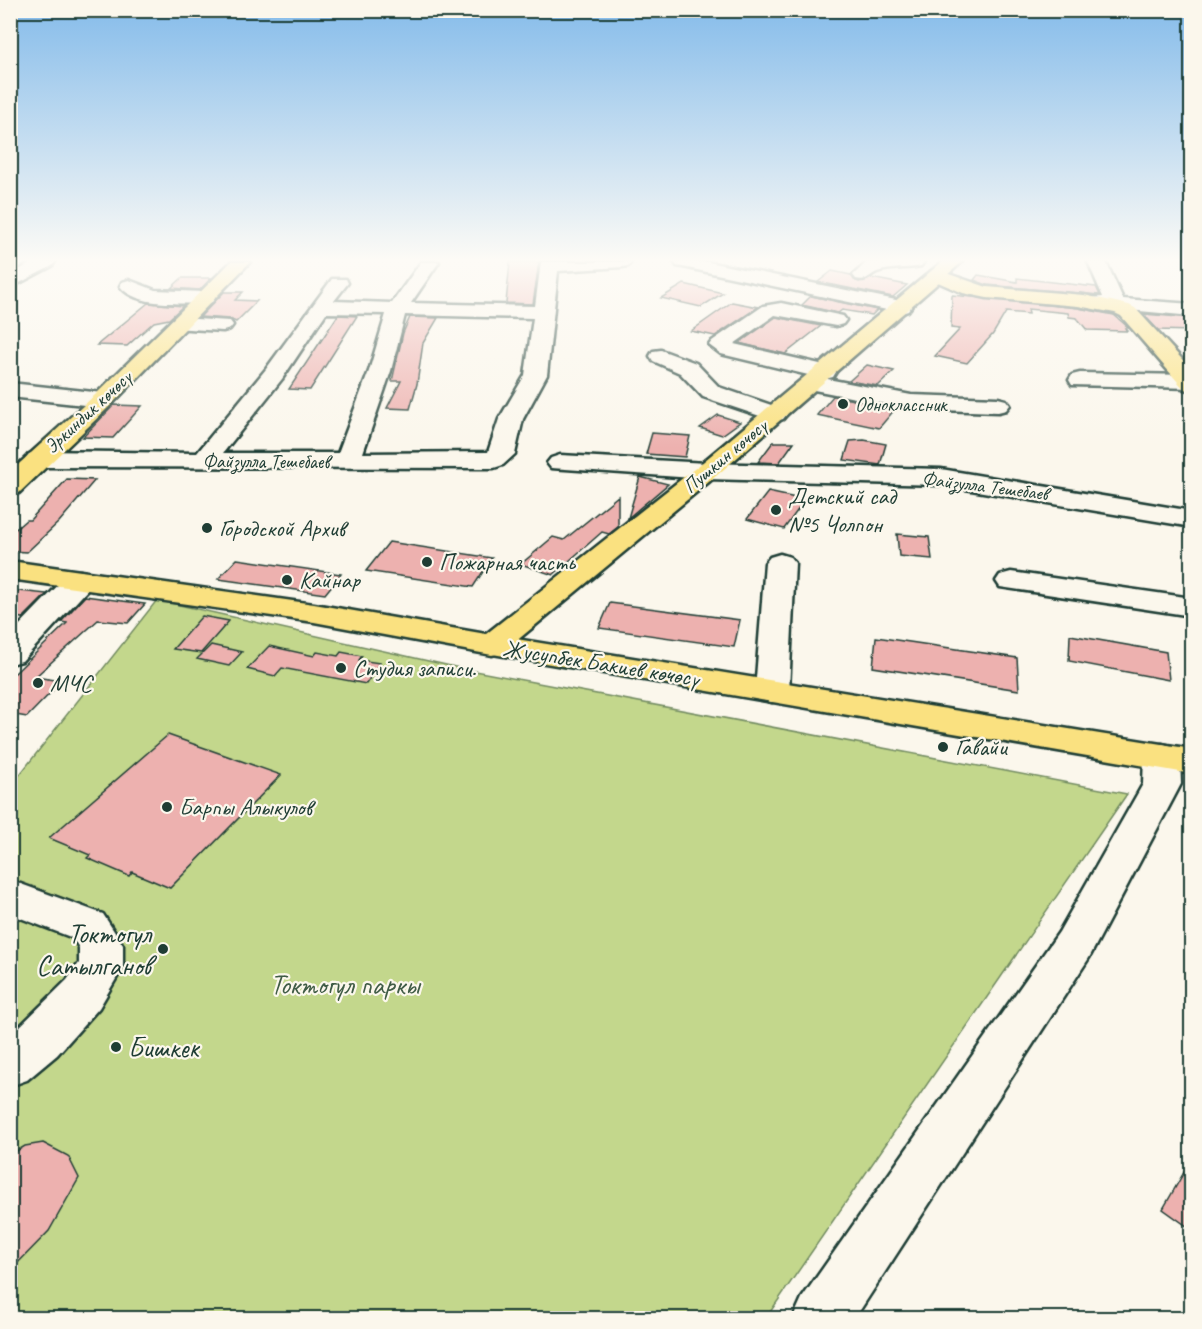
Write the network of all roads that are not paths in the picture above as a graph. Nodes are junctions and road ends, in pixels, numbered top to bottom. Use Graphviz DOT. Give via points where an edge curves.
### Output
graph roads {
  1 [pos="179,324"];
  2 [pos="308,324"];
  3 [pos="393,324"];
  4 [pos="542,324"];
  5 [pos="750,324"];
  6 [pos="881,324"];
  7 [pos="1139,324"];
  8 [pos="223,325"];
  9 [pos="661,356"];
  10 [pos="1188,375"];
  11 [pos="818,378"];
  12 [pos="1080,380"];
  13 [pos="10,390"];
  14 [pos="103,400"];
  15 [pos="998,405"];
  16 [pos="775,414"];
  17 [pos="38,459"];
  18 [pos="204,461"];
  19 [pos="348,461"];
  20 [pos="560,463"];
  21 [pos="707,471"];
  22 [pos="10,487"];
  23 [pos="1191,519"];
  24 [pos="780,563"];
  25 [pos="10,570"];
  26 [pos="80,580"];
  27 [pos="1011,581"];
  28 [pos="1191,607"];
  29 [pos="492,645"];
  30 [pos="10,654"];
  31 [pos="772,691"];
  32 [pos="1177,759"];
  33 [pos="10,896"];
  34 [pos="10,1065"];
  35 [pos="822,1318"];
  1 -- 8 [label="street"];
  1 -- 14 [label="main road, Эркиндик көчөсү"];
  2 -- 18 [label="street" via="274,374"];
  3 -- 19 [label="street"];
  4 -- 19 [label="street, Файзулла Тешебаев" via="536,375 510,419 502,454 494,460"];
  5 -- 11 [label="street" via="719,345"];
  6 -- 11 [label="main road, Пушкин көчөсү"];
  7 -- 10 [label="main road"];
  9 -- 16 [label="street" via="688,368 711,392"];
  10 -- 12 [label="street"];
  11 -- 15 [label="street" via="911,402"];
  11 -- 16 [label="main road, Пушкин көчөсү"];
  13 -- 14 [label="street"];
  14 -- 17 [label="main road, Эркиндик көчөсү"];
  16 -- 21 [label="main road, Пушкин көчөсү"];
  17 -- 18 [label="street, Файзулла Тешебаев"];
  17 -- 22 [label="main road, Эркиндик көчөсү"];
  18 -- 19 [label="street, Файзулла Тешебаев"];
  20 -- 21 [label="street, Файзулла Тешебаев"];
  21 -- 23 [label="street, Файзулла Тешебаев" via="941,477"];
  21 -- 29 [label="main road, Пушкин көчөсү"];
  24 -- 31 [label="street"];
  25 -- 26 [label="main road, Жусупбек Бакиев көчөсү"];
  26 -- 29 [label="main road, Жусупбек Бакиев көчөсү" via="314,613"];
  26 -- 30 [label="street"];
  27 -- 28 [label="street"];
  29 -- 31 [label="main road, Жусупбек Бакиев көчөсү"];
  31 -- 32 [label="main road, Жусупбек Бакиев көчөсү"];
  32 -- 35 [label="street" via="1074,945"];
  33 -- 34 [label="street" via="88,926 101,945 101,967 82,994 40,1040"];
}
